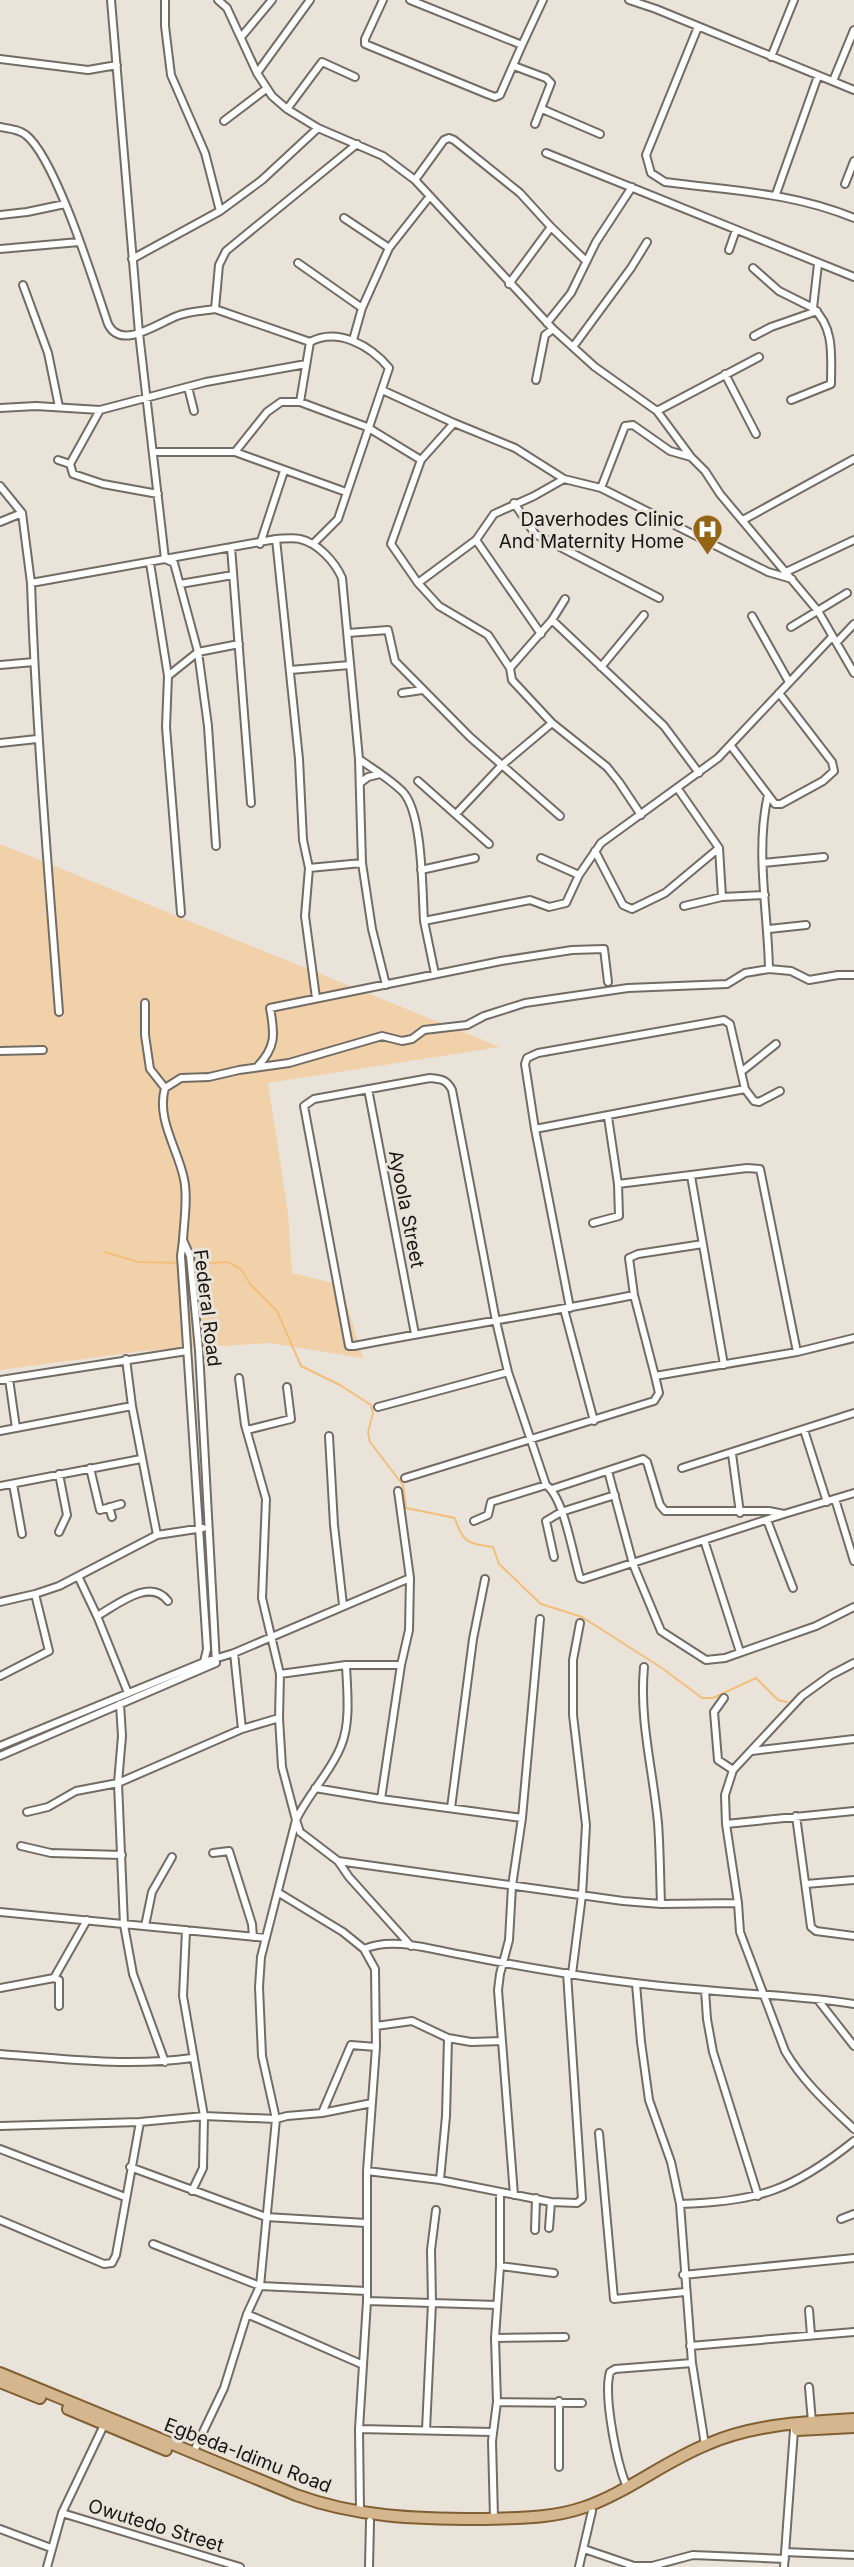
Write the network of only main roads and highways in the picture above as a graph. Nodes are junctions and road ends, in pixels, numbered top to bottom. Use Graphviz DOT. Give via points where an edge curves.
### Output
graph roads {
  1 [pos="0,2373"];
  2 [pos="0,2382"];
  3 [pos="854,2419"];
  4 [pos="854,2427"];
  5 [pos="647,2479"];
  1 -- 5 [label="main road, Egbeda-Idimu Road" via="296,2495 360,2513 410,2518 552,2515 590,2505"];
  2 -- 5 [label="main road, Egbeda-Idimu Road" via="314,2509 370,2521 505,2526 556,2521 592,2511"];
  3 -- 5 [label="main road, Egbeda-Idimu Road" via="746,2431 705,2445"];
  4 -- 5 [label="main road, Egbeda-Idimu Road" via="794,2430 728,2444"];
}
